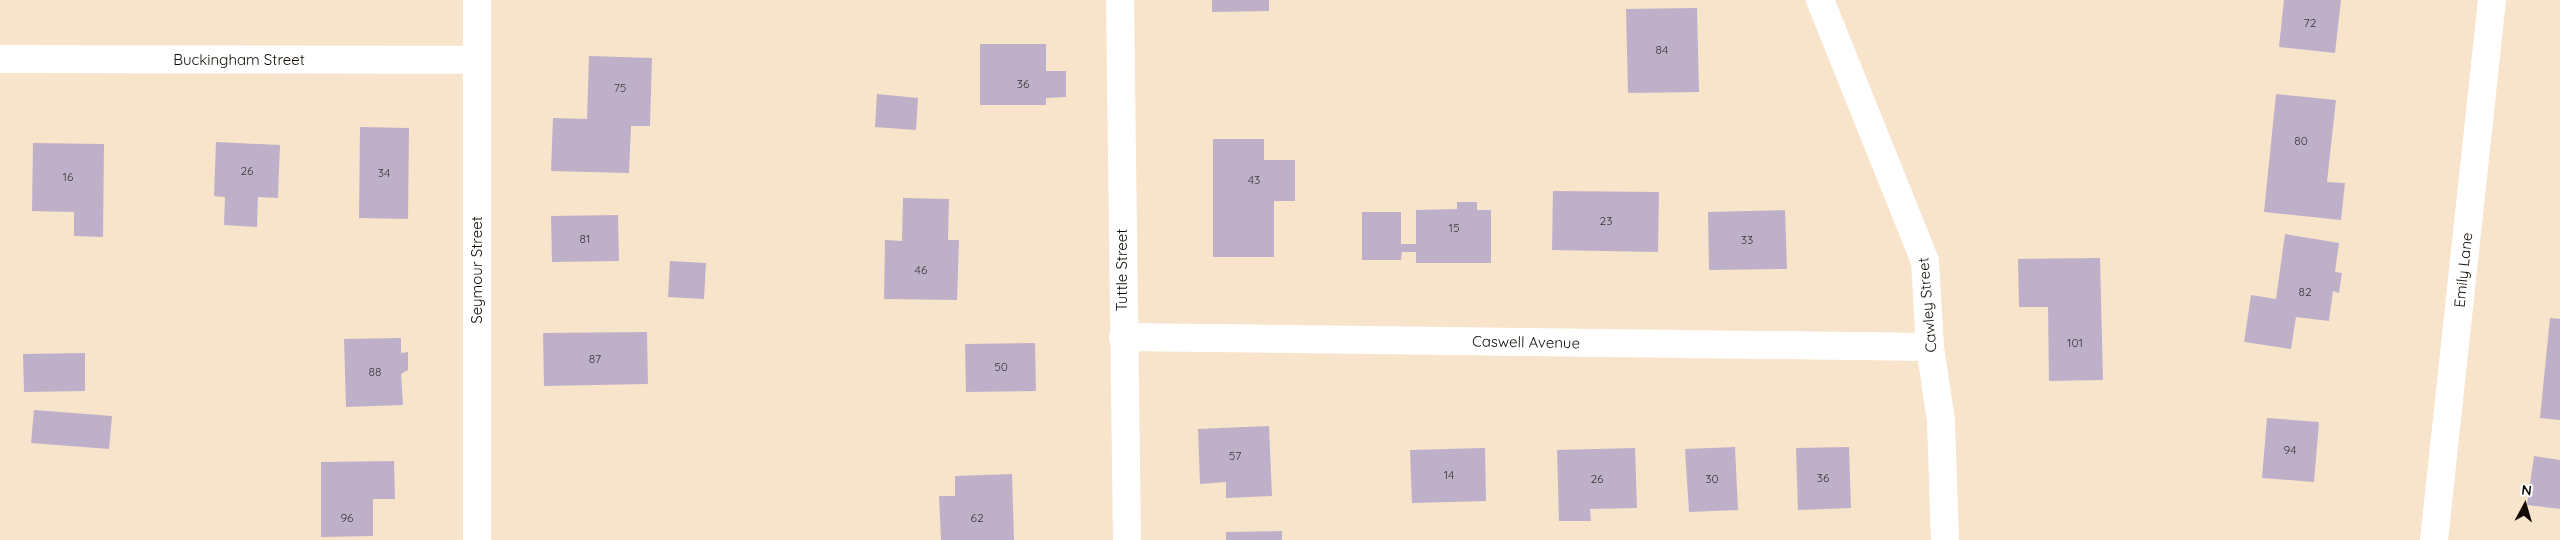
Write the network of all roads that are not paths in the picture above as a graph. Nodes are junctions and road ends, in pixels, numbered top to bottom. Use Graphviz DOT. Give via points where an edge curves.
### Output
graph roads {
  1 [pos="477,0"];
  2 [pos="1120,0"];
  3 [pos="1820,0"];
  4 [pos="2492,0"];
  5 [pos="0,59"];
  6 [pos="477,60"];
  7 [pos="1123,337"];
  8 [pos="1930,347"];
  9 [pos="477,540"];
  10 [pos="1127,540"];
  11 [pos="1945,540"];
  12 [pos="2434,540"];
  1 -- 6 [label="street, Seymour Street"];
  2 -- 7 [label="street, Tuttle Street"];
  3 -- 8 [label="street, Cawley Street" via="1922,249"];
  4 -- 12 [label="street, Emily Lane"];
  5 -- 6 [label="street, Buckingham Street"];
  6 -- 9 [label="street, Seymour Street"];
  7 -- 8 [label="street, Caswell Avenue"];
  7 -- 10 [label="street, Tuttle Street"];
  8 -- 11 [label="street, Cawley Street" via="1941,421"];
}
